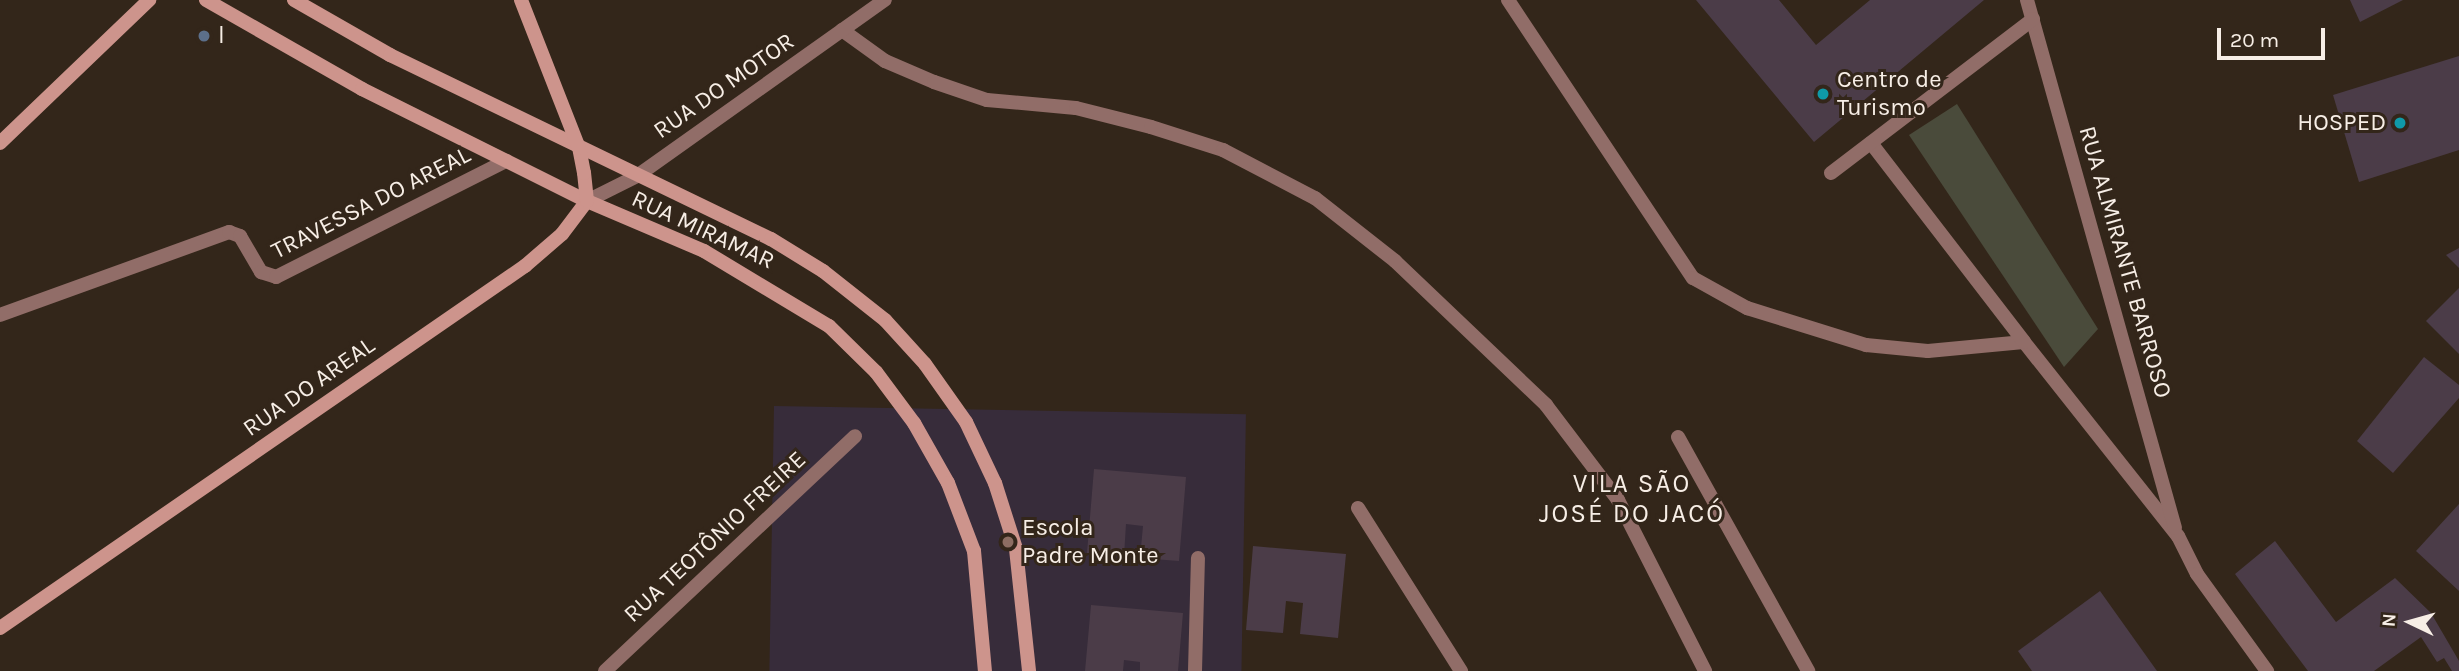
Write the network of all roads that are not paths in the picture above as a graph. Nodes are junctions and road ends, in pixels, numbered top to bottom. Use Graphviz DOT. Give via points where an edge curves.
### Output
graph roads {
  1 [pos="149,0"];
  2 [pos="206,0"];
  3 [pos="293,0"];
  4 [pos="521,0"];
  5 [pos="885,0"];
  6 [pos="1508,0"];
  7 [pos="2027,0"];
  8 [pos="2033,19"];
  9 [pos="842,30"];
  10 [pos="0,143"];
  11 [pos="1871,143"];
  12 [pos="579,148"];
  13 [pos="506,161"];
  14 [pos="1831,173"];
  15 [pos="637,176"];
  16 [pos="587,201"];
  17 [pos="0,315"];
  18 [pos="2024,342"];
  19 [pos="855,436"];
  20 [pos="1678,437"];
  21 [pos="1358,508"];
  22 [pos="2178,536"];
  23 [pos="1198,558"];
  24 [pos="0,628"];
  25 [pos="605,671"];
  26 [pos="985,671"];
  27 [pos="1029,671"];
  28 [pos="1195,671"];
  29 [pos="1461,671"];
  30 [pos="1705,671"];
  31 [pos="1808,671"];
  32 [pos="2267,671"];
  1 -- 10 [label="main road"];
  2 -- 13 [label="main road, RUA MIRAMAR" via="362,89"];
  3 -- 12 [label="main road, RUA MIRAMAR"];
  4 -- 12 [label="main road"];
  5 -- 9 [label="street, RUA DO MOTOR"];
  6 -- 18 [label="street" via="1693,278 1746,308 1866,345 1928,351"];
  7 -- 8 [label="street, RUA ALMIRANTE BARROSO"];
  8 -- 11 [label="street"];
  8 -- 22 [label="street, RUA ALMIRANTE BARROSO"];
  9 -- 15 [label="street, RUA DO MOTOR"];
  9 -- 30 [label="street" via="884,61 934,82 986,100 1076,108 1151,127 1223,150 1315,198 1395,261 1546,405 1618,500"];
  11 -- 14 [label="street"];
  11 -- 18 [label="street"];
  12 -- 15 [label="main road, RUA MIRAMAR"];
  12 -- 16 [label="main road"];
  13 -- 16 [label="main road, RUA MIRAMAR"];
  13 -- 17 [label="street, TRAVESSA DO AREAL" via="276,277 261,272 240,236 229,232"];
  15 -- 16 [label="street, RUA DO MOTOR"];
  15 -- 27 [label="main road, RUA MIRAMAR" via="771,239 823,271 885,320 925,364 966,422 995,483 1016,549 1028,622"];
  16 -- 24 [label="main road, RUA DO AREAL" via="562,234 525,266"];
  16 -- 26 [label="main road, RUA MIRAMAR" via="704,251 770,286 829,326 876,372 914,422 948,483 974,551"];
  18 -- 22 [label="street"];
  19 -- 25 [label="street, RUA TEOTÔNIO FREIRE"];
  20 -- 31 [label="street"];
  21 -- 29 [label="street"];
  22 -- 32 [label="street" via="2197,574"];
  23 -- 28 [label="street"];
}
